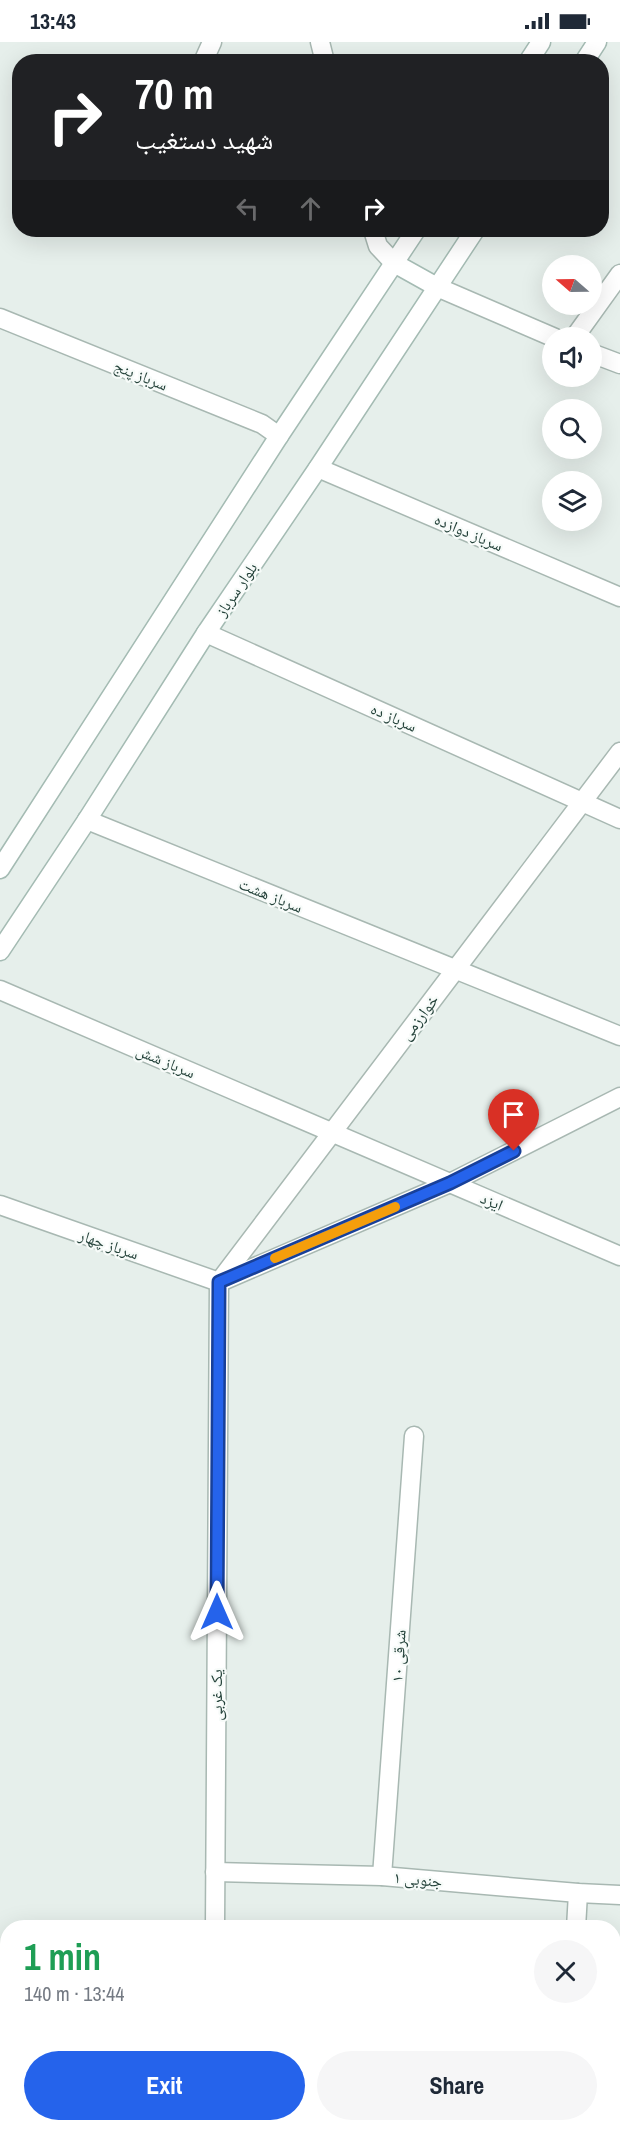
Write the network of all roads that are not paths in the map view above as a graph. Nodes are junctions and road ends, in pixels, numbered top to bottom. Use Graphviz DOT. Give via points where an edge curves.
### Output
graph roads {
  1 [pos="411,237"];
  2 [pos="470,237"];
  3 [pos="376,238"];
  4 [pos="394,263"];
  5 [pos="620,274"];
  6 [pos="437,287"];
  7 [pos="0,318"];
  8 [pos="582,327"];
  9 [pos="542,332"];
  10 [pos="602,357"];
  11 [pos="620,364"];
  12 [pos="279,436"];
  13 [pos="318,468"];
  14 [pos="620,597"];
  15 [pos="206,633"];
  16 [pos="620,752"];
  17 [pos="582,802"];
  18 [pos="620,819"];
  19 [pos="87,820"];
  20 [pos="0,869"];
  21 [pos="0,951"];
  22 [pos="456,969"];
  23 [pos="0,990"];
  24 [pos="620,1036"];
  25 [pos="620,1097"];
  26 [pos="332,1132"];
  27 [pos="450,1183"];
  28 [pos="0,1205"];
  29 [pos="620,1256"];
  30 [pos="219,1282"];
  31 [pos="414,1436"];
  32 [pos="215,1872"];
  33 [pos="382,1876"];
  34 [pos="578,1893"];
  35 [pos="620,1895"];
  36 [pos="215,1920"];
  37 [pos="576,1920"];
  1 -- 4 [label="street"];
  2 -- 6 [label="street, بلوار سرباز"];
  3 -- 4 [label="street"];
  4 -- 6 [label="street"];
  4 -- 12 [label="street"];
  5 -- 8 [label="street"];
  6 -- 9 [label="street"];
  6 -- 13 [label="street, بلوار سرباز"];
  7 -- 12 [label="street, سرباز پنج" via="262,424"];
  10 -- 11 [label="street"];
  12 -- 20 [label="street"];
  13 -- 14 [label="street, سرباز دوازده"];
  13 -- 15 [label="street, بلوار سرباز"];
  15 -- 17 [label="street, سرباز ده"];
  15 -- 19 [label="street, بلوار سرباز"];
  16 -- 17 [label="street, خوارزمی"];
  17 -- 18 [label="street, سرباز ده"];
  17 -- 22 [label="street, خوارزمی"];
  19 -- 21 [label="street, بلوار سرباز"];
  19 -- 22 [label="street, سرباز هشت"];
  22 -- 24 [label="street"];
  22 -- 26 [label="street, خوارزمی"];
  23 -- 26 [label="street, سرباز شش"];
  25 -- 27 [label="street"];
  26 -- 27 [label="street, ایزد"];
  26 -- 30 [label="street, خوارزمی"];
  27 -- 29 [label="street, ایزد"];
  27 -- 30 [label="street"];
  28 -- 30 [label="street, سرباز چهار"];
  30 -- 32 [label="street, یک غربی"];
  31 -- 33 [label="street, شرقی ۱۰"];
  32 -- 33 [label="street, جنوبی ۱"];
  32 -- 36 [label="street, یک غربی"];
  33 -- 34 [label="street, جنوبی ۱"];
  34 -- 35 [label="street, جنوبی ۱"];
  34 -- 37 [label="street"];
}
